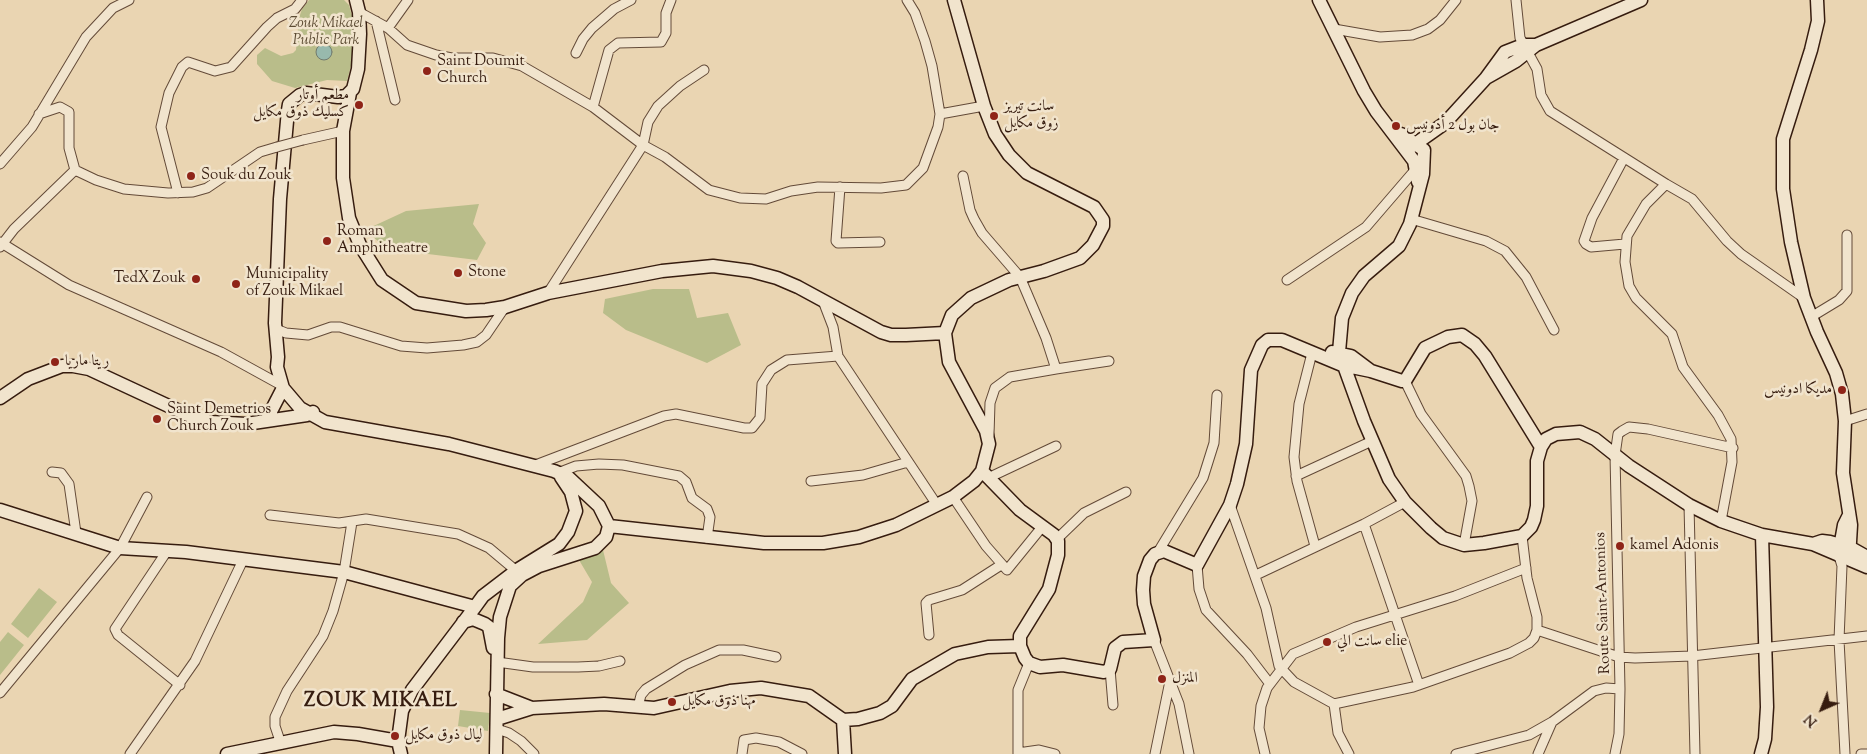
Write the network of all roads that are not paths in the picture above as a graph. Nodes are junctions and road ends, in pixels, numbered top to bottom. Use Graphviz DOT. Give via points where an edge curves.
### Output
graph roads {
  1 [pos="129,0"];
  2 [pos="302,0"];
  3 [pos="408,0"];
  4 [pos="632,0"];
  5 [pos="671,0"];
  6 [pos="907,0"];
  7 [pos="954,0"];
  8 [pos="1320,0"];
  9 [pos="1456,0"];
  10 [pos="1516,0"];
  11 [pos="1640,0"];
  12 [pos="1817,0"];
  13 [pos="358,6"];
  14 [pos="376,21"];
  15 [pos="1518,24"];
  16 [pos="388,28"];
  17 [pos="1334,29"];
  18 [pos="1529,48"];
  19 [pos="1510,49"];
  20 [pos="576,53"];
  21 [pos="1514,62"];
  22 [pos="704,70"];
  23 [pos="1486,78"];
  24 [pos="350,93"];
  25 [pos="395,100"];
  26 [pos="984,106"];
  27 [pos="593,108"];
  28 [pos="39,114"];
  29 [pos="940,114"];
  30 [pos="343,131"];
  31 [pos="643,145"];
  32 [pos="1416,156"];
  33 [pos="1624,158"];
  34 [pos="0,164"];
  35 [pos="75,170"];
  36 [pos="963,176"];
  37 [pos="1666,184"];
  38 [pos="1419,185"];
  39 [pos="840,188"];
  40 [pos="178,193"];
  41 [pos="1411,219"];
  42 [pos="1847,234"];
  43 [pos="880,242"];
  44 [pos="1,244"];
  45 [pos="1625,244"];
  46 [pos="1020,277"];
  47 [pos="1286,280"];
  48 [pos="548,293"];
  49 [pos="1804,298"];
  50 [pos="823,300"];
  51 [pos="505,307"];
  52 [pos="1811,317"];
  53 [pos="276,329"];
  54 [pos="1554,330"];
  55 [pos="945,332"];
  56 [pos="1314,354"];
  57 [pos="838,356"];
  58 [pos="1109,361"];
  59 [pos="1347,361"];
  60 [pos="279,363"];
  61 [pos="1056,369"];
  62 [pos="261,372"];
  63 [pos="1405,380"];
  64 [pos="282,387"];
  65 [pos="1217,395"];
  66 [pos="0,398"];
  67 [pos="316,414"];
  68 [pos="1867,414"];
  69 [pos="263,421"];
  70 [pos="1845,421"];
  71 [pos="1372,441"];
  72 [pos="989,444"];
  73 [pos="1056,446"];
  74 [pos="1540,447"];
  75 [pos="1732,448"];
  76 [pos="1615,455"];
  77 [pos="908,462"];
  78 [pos="531,466"];
  79 [pos="52,472"];
  80 [pos="558,473"];
  81 [pos="985,475"];
  82 [pos="1296,476"];
  83 [pos="811,481"];
  84 [pos="1126,492"];
  85 [pos="147,497"];
  86 [pos="952,497"];
  87 [pos="1405,502"];
  88 [pos="1230,504"];
  89 [pos="937,505"];
  90 [pos="1690,505"];
  91 [pos="575,506"];
  92 [pos="599,506"];
  93 [pos="0,510"];
  94 [pos="270,515"];
  95 [pos="1721,521"];
  96 [pos="352,522"];
  97 [pos="1364,524"];
  98 [pos="609,526"];
  99 [pos="1042,527"];
  100 [pos="76,533"];
  101 [pos="1762,535"];
  102 [pos="1522,536"];
  103 [pos="707,538"];
  104 [pos="1057,539"];
  105 [pos="558,545"];
  106 [pos="1464,545"];
  107 [pos="1315,546"];
  108 [pos="120,548"];
  109 [pos="167,551"];
  110 [pos="1158,552"];
  111 [pos="1844,555"];
  112 [pos="1867,557"];
  113 [pos="563,558"];
  114 [pos="243,560"];
  115 [pos="1001,565"];
  116 [pos="1196,565"];
  117 [pos="1867,567"];
  118 [pos="1526,568"];
  119 [pos="344,572"];
  120 [pos="519,572"];
  121 [pos="1256,575"];
  122 [pos="475,606"];
  123 [pos="1395,615"];
  124 [pos="463,622"];
  125 [pos="1537,630"];
  126 [pos="929,635"];
  127 [pos="1867,636"];
  128 [pos="1154,640"];
  129 [pos="1839,640"];
  130 [pos="1020,646"];
  131 [pos="1765,648"];
  132 [pos="1692,656"];
  133 [pos="776,657"];
  134 [pos="1619,657"];
  135 [pos="497,661"];
  136 [pos="620,661"];
  137 [pos="1029,663"];
  138 [pos="1110,669"];
  139 [pos="1281,670"];
  140 [pos="1170,681"];
  141 [pos="1270,684"];
  142 [pos="180,686"];
  143 [pos="1419,686"];
  144 [pos="1620,690"];
  145 [pos="0,693"];
  146 [pos="496,694"];
  147 [pos="1334,704"];
  148 [pos="1113,705"];
  149 [pos="638,707"];
  150 [pos="532,708"];
  151 [pos="843,720"];
  152 [pos="1552,722"];
  153 [pos="497,724"];
  154 [pos="280,744"];
  155 [pos="400,748"];
  156 [pos="130,754"];
  157 [pos="227,754"];
  158 [pos="496,754"];
  159 [pos="534,754"];
  160 [pos="742,754"];
  161 [pos="802,754"];
  162 [pos="845,754"];
  163 [pos="1018,754"];
  164 [pos="1055,754"];
  165 [pos="1155,754"];
  166 [pos="1189,754"];
  167 [pos="1265,754"];
  168 [pos="1349,754"];
  169 [pos="1456,754"];
  170 [pos="1538,754"];
  171 [pos="1614,754"];
  172 [pos="1695,754"];
  173 [pos="1761,754"];
  174 [pos="1845,754"];
  175 [pos="1861,754"];
  176 [pos="1867,754"];
  1 -- 28 [label="street" via="113,8 86,37"];
  2 -- 40 [label="street" via="295,9 267,27 231,67 215,71 188,62 182,67 169,93 161,127"];
  3 -- 16 [label="street"];
  4 -- 20 [label="street" via="614,9 592,28"];
  5 -- 27 [label="street" via="666,13 666,33 661,42 611,47"];
  6 -- 29 [label="street" via="928,49"];
  7 -- 26 [label="main road"];
  8 -- 17 [label="main road"];
  9 -- 17 [label="street" via="1440,20 1412,35 1380,37"];
  10 -- 15 [label="street"];
  11 -- 18 [label="main road"];
  12 -- 49 [label="main road" via="1818,21 1783,139 1782,161 1788,222"];
  13 -- 14 [label="street"];
  13 -- 24 [label="main road" via="358,69 356,83"];
  14 -- 16 [label="street"];
  14 -- 25 [label="street"];
  15 -- 18 [label="street"];
  15 -- 19 [label="street"];
  16 -- 27 [label="street" via="407,46 436,55 493,58 522,66"];
  17 -- 32 [label="main road" via="1364,91 1392,132"];
  18 -- 19 [label="main road"];
  18 -- 21 [label="main road"];
  18 -- 33 [label="street" via="1537,69 1541,95 1550,111"];
  19 -- 21 [label="street"];
  19 -- 23 [label="main road" via="1499,58"];
  21 -- 23 [label="main road"];
  22 -- 31 [label="street" via="658,106 646,128"];
  23 -- 32 [label="main road"];
  24 -- 30 [label="main road"];
  24 -- 53 [label="main road" via="338,97 306,93 289,104 281,180"];
  26 -- 29 [label="street"];
  26 -- 46 [label="main road" via="1000,141 1027,174 1086,201 1103,220 1098,238 1080,258"];
  27 -- 31 [label="street"];
  28 -- 34 [label="street"];
  28 -- 35 [label="street" via="60,107 69,112 69,148"];
  29 -- 39 [label="street" via="928,157 913,180 895,187"];
  30 -- 40 [label="street, bridge" via="260,152 206,188"];
  30 -- 51 [label="main road" via="343,178 349,218 360,244 382,280 416,302 466,310"];
  31 -- 39 [label="street" via="665,157 702,186 729,196 766,199 791,191"];
  31 -- 48 [label="street"];
  32 -- 38 [label="main road"];
  32 -- 38 [label="main road"];
  32 -- 47 [label="street" via="1366,227"];
  33 -- 37 [label="street"];
  33 -- 45 [label="street" via="1592,218 1584,241 1592,246"];
  35 -- 40 [label="street" via="117,187"];
  35 -- 44 [label="street"];
  36 -- 46 [label="street" via="977,226"];
  37 -- 45 [label="street" via="1646,204"];
  37 -- 49 [label="street" via="1699,206 1741,254"];
  38 -- 41 [label="main road"];
  39 -- 43 [label="street" via="836,241"];
  41 -- 54 [label="street" via="1486,241 1505,251 1526,277"];
  41 -- 59 [label="main road" via="1394,252 1356,286 1341,330"];
  42 -- 52 [label="street" via="1847,291 1839,300"];
  44 -- 62 [label="street" via="69,285"];
  45 -- 75 [label="street" via="1624,262 1629,286 1636,298 1672,334 1683,367 1728,431"];
  46 -- 55 [label="main road" via="970,298 952,316"];
  46 -- 61 [label="street"];
  48 -- 50 [label="main road" via="662,271 713,266 777,278"];
  48 -- 51 [label="main road"];
  49 -- 52 [label="main road"];
  50 -- 55 [label="main road" via="891,335"];
  50 -- 57 [label="street" via="833,327"];
  51 -- 53 [label="street" via="486,335 477,342 463,345 401,346 340,327 308,335"];
  52 -- 70 [label="main road" via="1840,383"];
  53 -- 60 [label="main road"];
  55 -- 72 [label="main road" via="949,362 986,431"];
  56 -- 59 [label="main road"];
  56 -- 82 [label="street" via="1297,421"];
  56 -- 88 [label="main road" via="1286,341 1274,339 1262,345 1249,378 1246,444"];
  57 -- 77 [label="street"];
  57 -- 78 [label="street" via="787,360 771,370 762,384 760,418 752,428 676,414 664,416"];
  58 -- 61 [label="street"];
  59 -- 63 [label="main road" via="1394,380"];
  59 -- 71 [label="main road" via="1351,387"];
  60 -- 62 [label="street"];
  60 -- 64 [label="main road"];
  60 -- 67 [label="main road" via="296,395"];
  61 -- 72 [label="street" via="1010,377 995,388 990,403"];
  62 -- 64 [label="street"];
  63 -- 74 [label="main road" via="1425,348 1448,337 1462,335 1484,356"];
  63 -- 106 [label="street" via="1421,414 1470,486 1471,510"];
  64 -- 67 [label="main road" via="300,408"];
  64 -- 69 [label="main road"];
  65 -- 110 [label="street" via="1214,444 1203,478"];
  66 -- 69 [label="main road" via="28,379 62,366 73,366 89,369 200,420 227,424"];
  67 -- 69 [label="main road" via="303,422 267,424"];
  67 -- 78 [label="main road" via="325,422 449,444"];
  68 -- 70 [label="street"];
  70 -- 111 [label="main road" via="1843,473 1849,515"];
  71 -- 82 [label="street"];
  71 -- 87 [label="main road" via="1389,479"];
  72 -- 81 [label="main road"];
  73 -- 81 [label="street"];
  74 -- 76 [label="main road" via="1556,434 1580,432"];
  74 -- 102 [label="main road" via="1537,506 1531,527"];
  75 -- 76 [label="street, Route Saint-Antonios" via="1630,427 1618,434"];
  75 -- 95 [label="street"];
  76 -- 90 [label="main road"];
  76 -- 134 [label="street, Route Saint-Antonios"];
  77 -- 83 [label="street" via="864,475"];
  77 -- 89 [label="street"];
  78 -- 80 [label="main road"];
  79 -- 100 [label="street" via="61,473 69,484"];
  80 -- 91 [label="main road" via="571,492"];
  80 -- 92 [label="main road" via="579,486"];
  80 -- 103 [label="street" via="576,466 599,464 623,465 679,476 686,482 692,498 707,509 710,518"];
  81 -- 86 [label="main road"];
  81 -- 99 [label="main road"];
  82 -- 107 [label="street"];
  84 -- 104 [label="street" via="1084,512"];
  85 -- 108 [label="street"];
  86 -- 89 [label="main road"];
  86 -- 115 [label="street"];
  87 -- 97 [label="street"];
  87 -- 106 [label="main road" via="1443,538"];
  88 -- 116 [label="main road"];
  88 -- 121 [label="street"];
  89 -- 103 [label="main road" via="896,525 845,540 785,544"];
  90 -- 95 [label="main road"];
  90 -- 132 [label="street"];
  91 -- 92 [label="main road" via="586,502"];
  91 -- 105 [label="main road" via="568,532"];
  92 -- 98 [label="main road"];
  93 -- 100 [label="main road"];
  94 -- 96 [label="street"];
  95 -- 101 [label="main road"];
  96 -- 119 [label="street"];
  96 -- 120 [label="street" via="366,519 458,534 489,548"];
  97 -- 107 [label="street"];
  97 -- 123 [label="street"];
  98 -- 103 [label="main road"];
  98 -- 113 [label="main road" via="606,537 595,548"];
  99 -- 104 [label="main road"];
  99 -- 115 [label="street" via="1011,568 1007,570"];
  100 -- 108 [label="main road"];
  101 -- 111 [label="main road" via="1813,544 1822,541"];
  101 -- 131 [label="main road"];
  102 -- 106 [label="main road"];
  102 -- 118 [label="street"];
  104 -- 130 [label="main road" via="1058,555 1049,589 1022,631"];
  105 -- 113 [label="main road"];
  105 -- 120 [label="main road"];
  107 -- 121 [label="street"];
  108 -- 109 [label="main road"];
  108 -- 145 [label="street"];
  109 -- 114 [label="main road"];
  109 -- 142 [label="street" via="115,629 118,635"];
  110 -- 116 [label="main road" via="1173,554"];
  110 -- 128 [label="main road" via="1150,560 1143,583 1144,604"];
  111 -- 112 [label="main road"];
  111 -- 117 [label="main road"];
  111 -- 129 [label="street"];
  113 -- 120 [label="main road"];
  114 -- 119 [label="main road"];
  114 -- 142 [label="street" via="207,641"];
  115 -- 126 [label="street" via="962,590 926,603"];
  116 -- 141 [label="street" via="1198,589 1206,610"];
  118 -- 123 [label="street"];
  118 -- 125 [label="street"];
  119 -- 122 [label="main road"];
  119 -- 154 [label="street" via="323,636 293,680 279,708 274,726"];
  120 -- 122 [label="main road" via="483,596"];
  120 -- 135 [label="main road" via="510,586 500,616"];
  121 -- 139 [label="street"];
  122 -- 124 [label="main road"];
  123 -- 139 [label="street" via="1301,649"];
  123 -- 143 [label="street"];
  124 -- 135 [label="main road" via="473,619 489,628"];
  124 -- 155 [label="main road" via="412,690 402,711"];
  125 -- 134 [label="street"];
  125 -- 143 [label="street" via="1534,638 1523,647"];
  127 -- 129 [label="street"];
  128 -- 138 [label="main road" via="1123,642 1116,648"];
  128 -- 140 [label="street"];
  129 -- 131 [label="street"];
  129 -- 174 [label="street"];
  130 -- 137 [label="main road"];
  130 -- 151 [label="main road" via="988,647 955,654 912,679 888,709 869,717"];
  131 -- 132 [label="street"];
  131 -- 173 [label="main road" via="1767,725"];
  132 -- 134 [label="street"];
  132 -- 172 [label="street"];
  133 -- 149 [label="street" via="743,650 719,650 646,688"];
  134 -- 144 [label="street, Route Saint-Antonios"];
  135 -- 136 [label="street" via="533,667 578,667"];
  135 -- 146 [label="main road"];
  137 -- 138 [label="main road" via="1040,667 1064,665 1095,672"];
  137 -- 163 [label="street" via="1018,690"];
  138 -- 148 [label="street"];
  139 -- 141 [label="street"];
  139 -- 147 [label="street" via="1300,686"];
  140 -- 165 [label="street"];
  140 -- 166 [label="street" via="1182,715"];
  141 -- 167 [label="street" via="1258,715"];
  142 -- 156 [label="street"];
  143 -- 147 [label="street"];
  144 -- 152 [label="street, Route Saint-Antonios" via="1606,688 1594,691"];
  144 -- 171 [label="street" via="1619,734"];
  146 -- 150 [label="main road"];
  146 -- 153 [label="main road"];
  147 -- 168 [label="street" via="1338,733"];
  149 -- 150 [label="main road" via="604,704"];
  149 -- 151 [label="main road" via="666,706 748,688 775,689 809,696"];
  150 -- 153 [label="main road"];
  151 -- 162 [label="main road"];
  152 -- 169 [label="street, Route Saint-Antonios" via="1529,735"];
  152 -- 170 [label="street"];
  153 -- 158 [label="main road"];
  153 -- 159 [label="street"];
  154 -- 155 [label="main road" via="334,732 358,734"];
  154 -- 157 [label="main road"];
  160 -- 161 [label="street" via="744,740 756,738 779,742"];
  163 -- 164 [label="street" via="1039,750"];
  175 -- 176 [label="street"];
}
